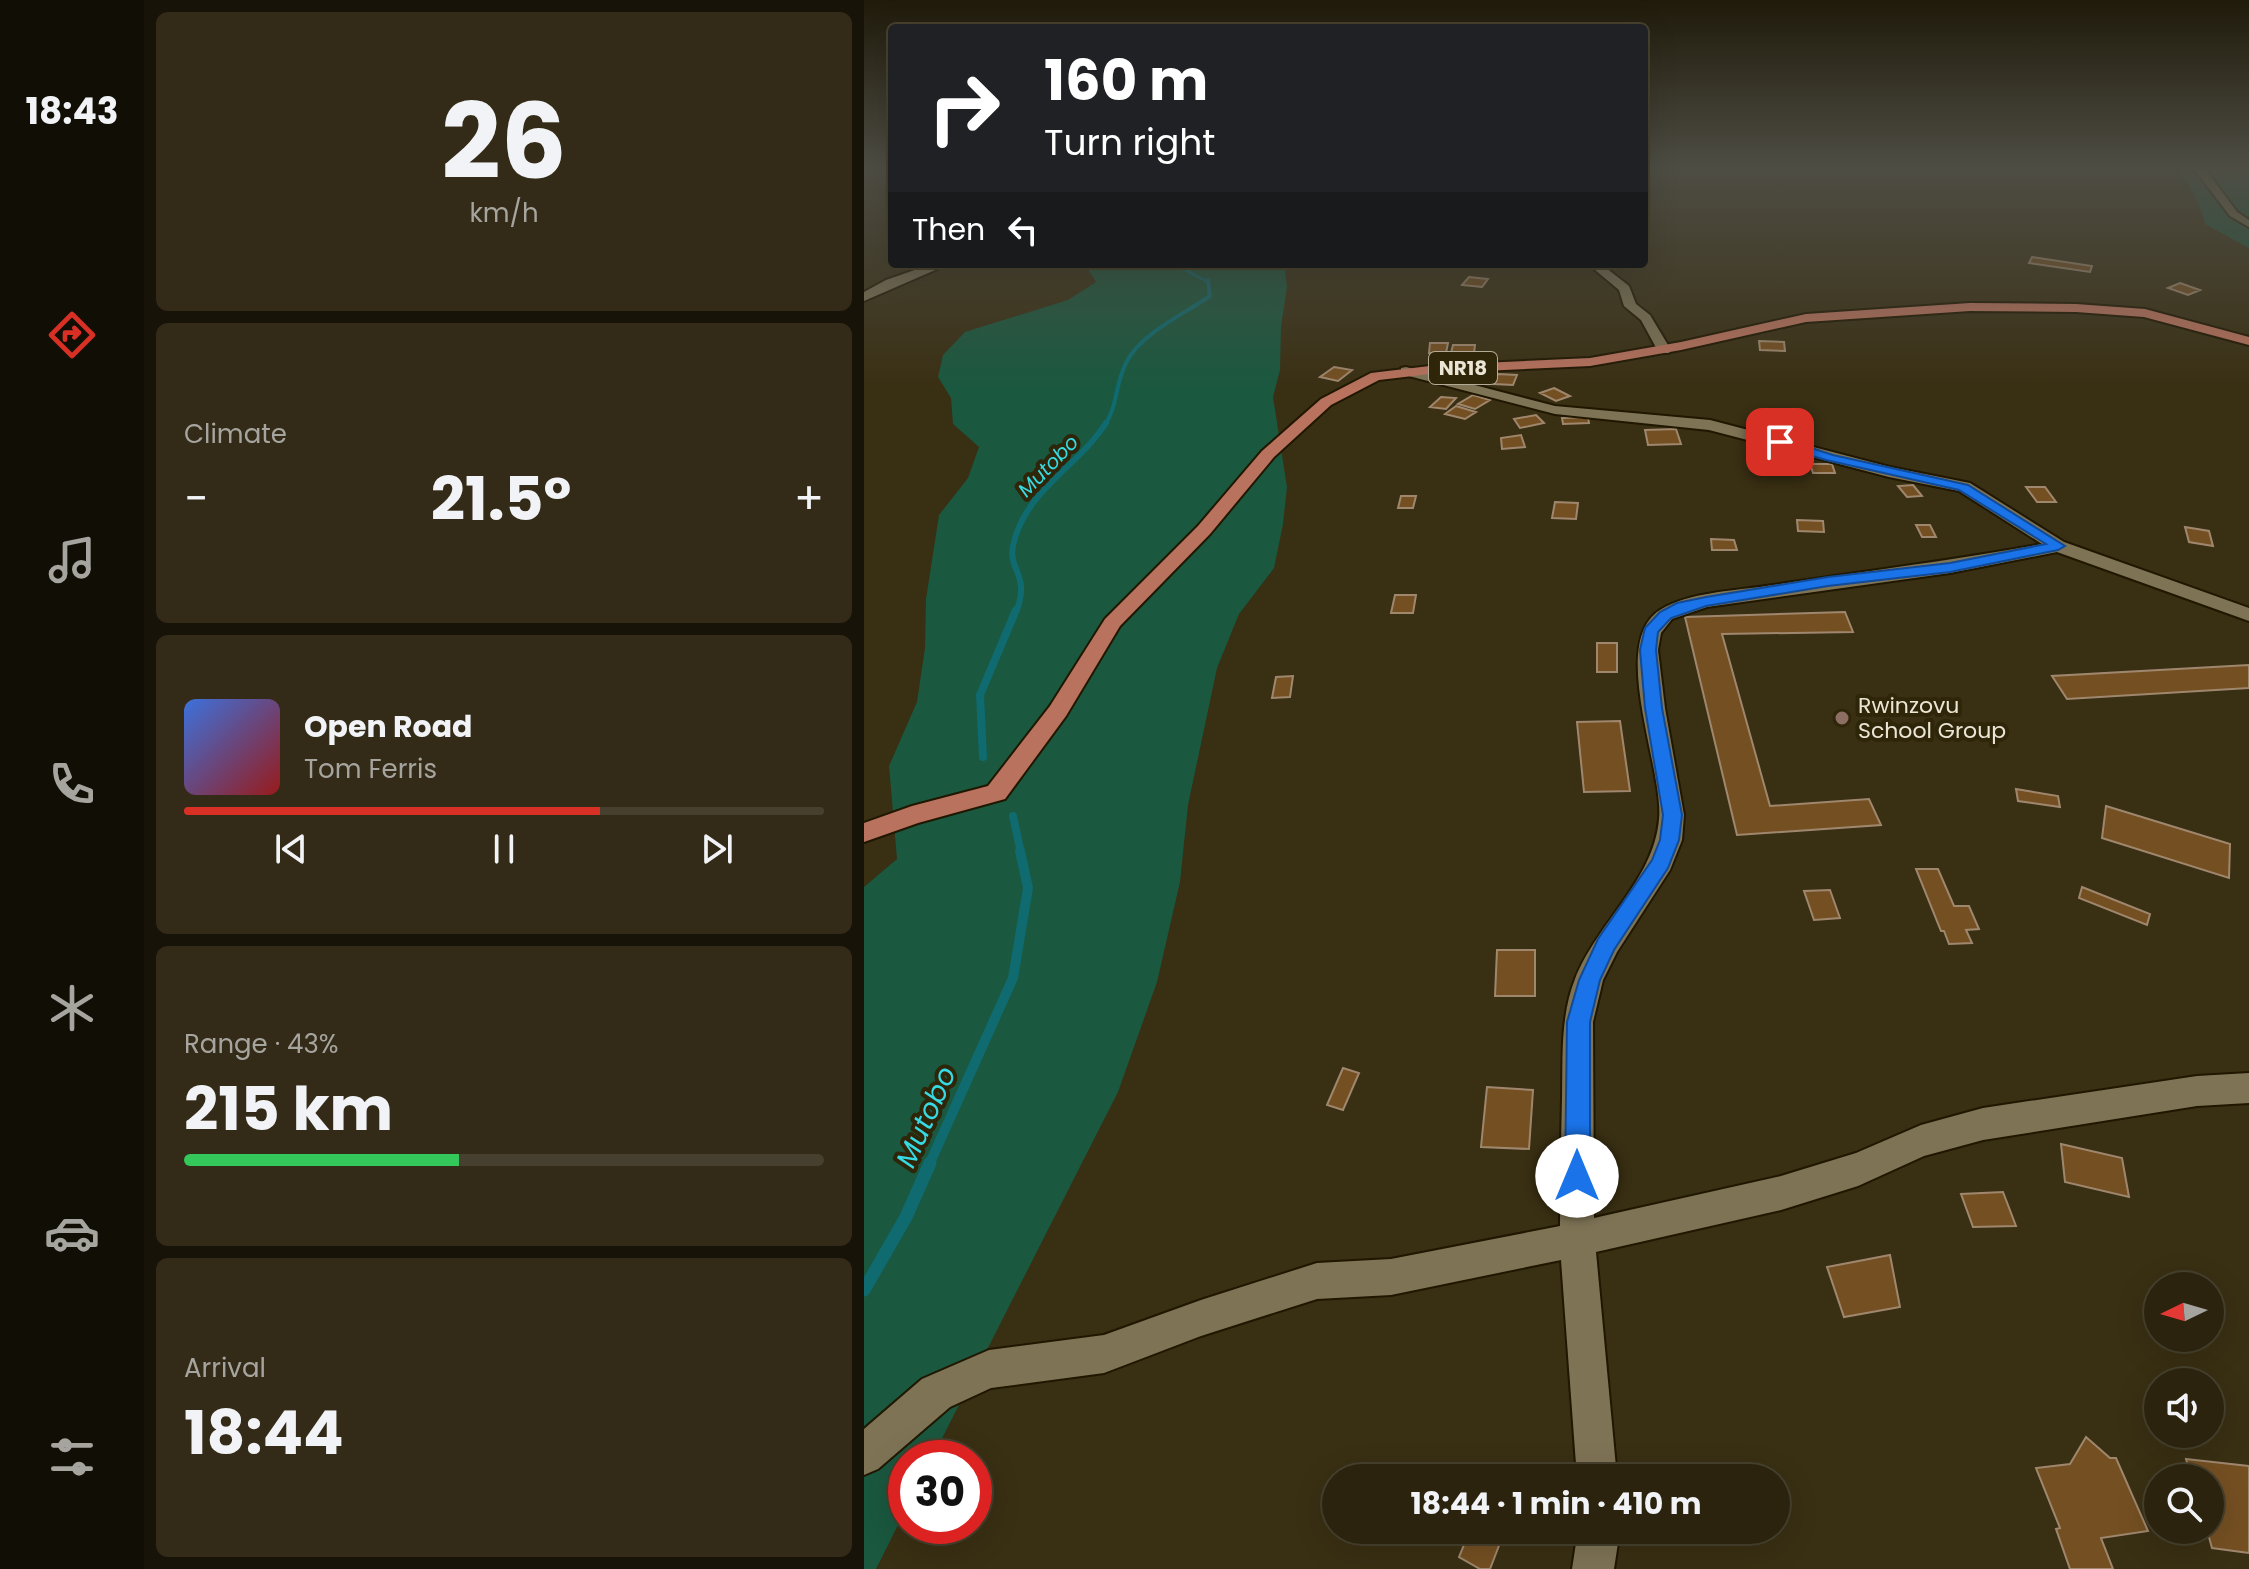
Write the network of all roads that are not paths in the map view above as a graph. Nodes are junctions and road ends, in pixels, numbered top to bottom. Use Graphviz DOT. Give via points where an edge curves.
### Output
graph roads {
  1 [pos="932,268"];
  2 [pos="1599,268"];
  3 [pos="864,297"];
  4 [pos="2249,341"];
  5 [pos="1664,350"];
  6 [pos="1406,371"];
  7 [pos="2058,546"];
  8 [pos="2249,615"];
  9 [pos="864,833"];
  10 [pos="2249,1088"];
  11 [pos="1577,1237"];
  12 [pos="864,1455"];
  13 [pos="1596,1464"];
  14 [pos="1597,1544"];
  15 [pos="1593,1569"];
  1 -- 3 [label="street"];
  2 -- 5 [label="street" via="1625,289 1630,306 1646,318"];
  4 -- 5 [label="main road, NR18" via="2145,313 1970,307 1806,318"];
  5 -- 6 [label="main road, NR18" via="1590,362"];
  6 -- 7 [label="street" via="1555,410 1710,425 1964,487"];
  6 -- 9 [label="main road, NR18" via="1376,376 1326,402 1268,454 1204,530 1112,623 1058,711 996,793"];
  7 -- 8 [label="street"];
  7 -- 11 [label="street" via="1950,567 1706,601 1665,615 1651,632 1648,650 1671,828 1661,863 1589,980 1578,1022"];
  10 -- 11 [label="street" via="2197,1091 1983,1124 1781,1193"];
  11 -- 12 [label="street" via="1391,1277 1317,1281 1104,1354 989,1369 936,1393"];
  11 -- 13 [label="street"];
  14 -- 15 [label="street"];
}
